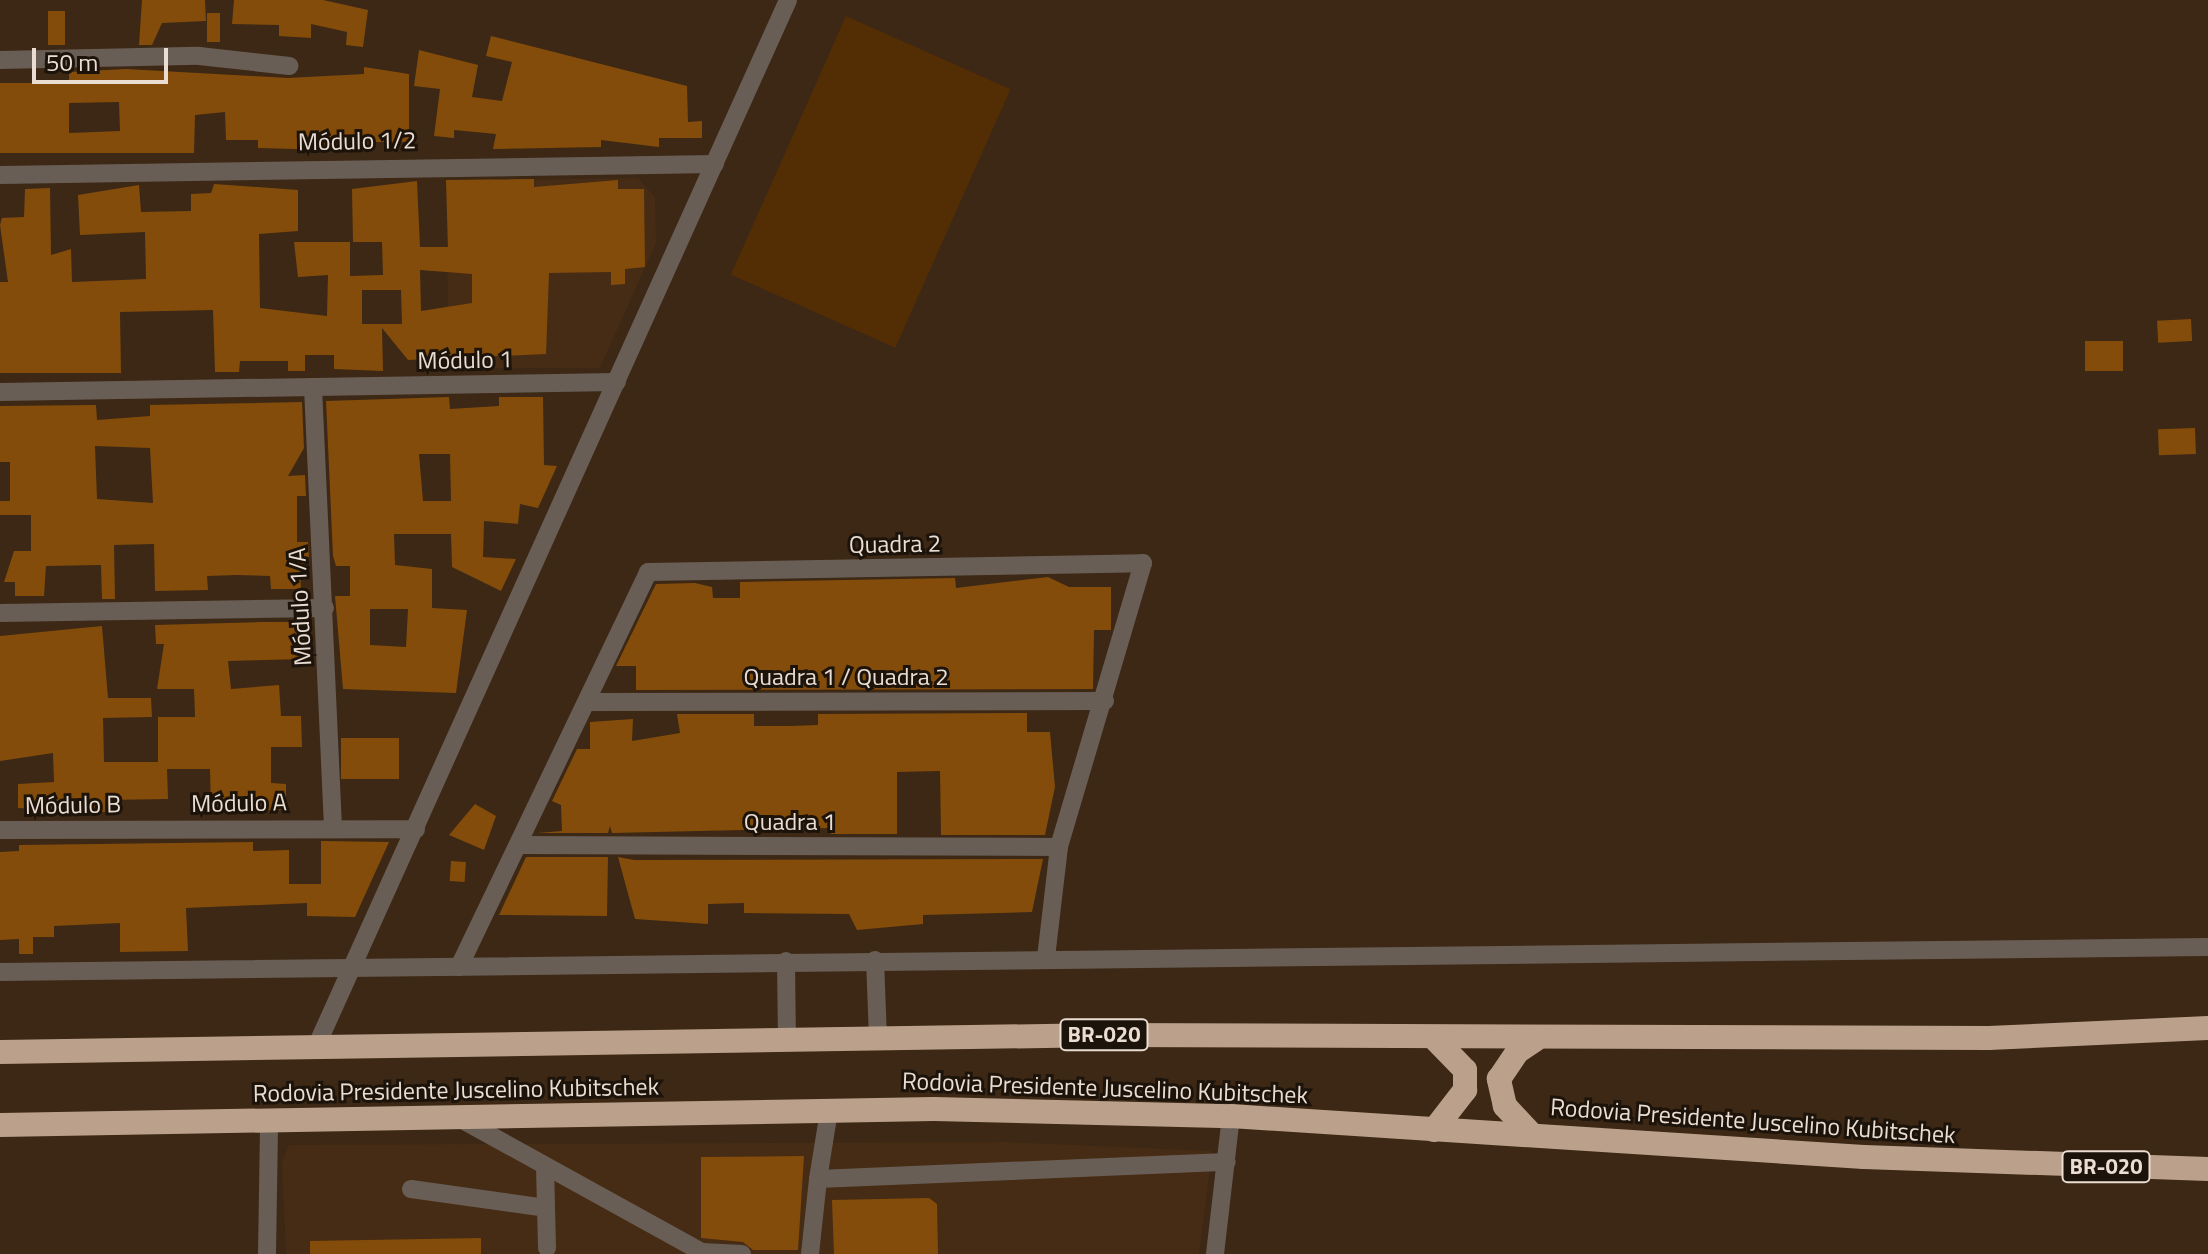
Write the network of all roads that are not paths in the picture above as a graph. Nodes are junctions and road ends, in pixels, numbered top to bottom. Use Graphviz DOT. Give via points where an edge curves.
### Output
graph roads {
  1 [pos="788,0"];
  2 [pos="0,60"];
  3 [pos="289,66"];
  4 [pos="715,164"];
  5 [pos="0,175"];
  6 [pos="617,382"];
  7 [pos="313,387"];
  8 [pos="0,392"];
  9 [pos="325,608"];
  10 [pos="0,613"];
  11 [pos="1105,701"];
  12 [pos="587,702"];
  13 [pos="333,826"];
  14 [pos="146,828"];
  15 [pos="416,829"];
  16 [pos="0,830"];
  17 [pos="521,845"];
  18 [pos="1059,847"];
  19 [pos="2208,947"];
  20 [pos="1046,957"];
  21 [pos="875,960"];
  22 [pos="786,961"];
  23 [pos="353,965"];
  24 [pos="459,967"];
  25 [pos="0,972"];
  26 [pos="2208,1028"];
  27 [pos="878,1038"];
  28 [pos="1434,1038"];
  29 [pos="787,1040"];
  30 [pos="1535,1040"];
  31 [pos="316,1047"];
  32 [pos="0,1052"];
  33 [pos="829,1111"];
  34 [pos="1231,1116"];
  35 [pos="459,1118"];
  36 [pos="269,1122"];
  37 [pos="0,1125"];
  38 [pos="1434,1130"];
  39 [pos="1532,1135"];
  40 [pos="1227,1162"];
  41 [pos="545,1166"];
  42 [pos="2208,1169"];
  43 [pos="818,1179"];
  44 [pos="411,1189"];
  45 [pos="546,1208"];
  46 [pos="547,1248"];
  47 [pos="267,1254"];
  48 [pos="742,1254"];
  49 [pos="810,1254"];
  50 [pos="1215,1254"];
  1 -- 4 [label="street"];
  2 -- 3 [label="street" via="199,56"];
  4 -- 5 [label="street, Módulo 1/2"];
  4 -- 6 [label="street"];
  6 -- 7 [label="street, Módulo 1"];
  6 -- 15 [label="street"];
  7 -- 8 [label="street"];
  7 -- 9 [label="street, Módulo 1/A"];
  9 -- 10 [label="street"];
  9 -- 13 [label="street, Módulo 1/A"];
  11 -- 12 [label="street, Quadra 1 / Quadra 2"];
  11 -- 12 [label="street, Quadra 2" via="1143,563 648,572"];
  11 -- 18 [label="street"];
  12 -- 17 [label="street"];
  13 -- 14 [label="street, Módulo A"];
  13 -- 15 [label="street, Módulo A"];
  14 -- 16 [label="street, Módulo B"];
  15 -- 23 [label="street"];
  17 -- 18 [label="street, Quadra 1"];
  17 -- 24 [label="street"];
  18 -- 20 [label="street"];
  19 -- 20 [label="street"];
  20 -- 21 [label="street"];
  21 -- 22 [label="street"];
  21 -- 27 [label="street"];
  22 -- 24 [label="street"];
  22 -- 29 [label="street"];
  23 -- 24 [label="street"];
  23 -- 25 [label="street"];
  23 -- 31 [label="street"];
  26 -- 30 [label="highway, Rodovia Presidente Juscelino Kubitschek / BR-020" via="1989,1038"];
  27 -- 28 [label="highway, Rodovia Presidente Juscelino Kubitschek / BR-020"];
  27 -- 29 [label="highway, Rodovia Presidente Juscelino Kubitschek / BR-020"];
  28 -- 30 [label="highway, Rodovia Presidente Juscelino Kubitschek / BR-020"];
  28 -- 38 [label="highway" via="1465,1070 1465,1090"];
  29 -- 31 [label="highway, Rodovia Presidente Juscelino Kubitschek / BR-020"];
  30 -- 39 [label="highway" via="1517,1052 1499,1079 1505,1106"];
  31 -- 32 [label="highway, Rodovia Presidente Juscelino Kubitschek / BR-020"];
  33 -- 34 [label="highway, Rodovia Presidente Juscelino Kubitschek / BR-020"];
  33 -- 35 [label="highway, Rodovia Presidente Juscelino Kubitschek / BR-020"];
  33 -- 43 [label="street"];
  34 -- 38 [label="highway, Rodovia Presidente Juscelino Kubitschek / BR-020"];
  34 -- 40 [label="street"];
  35 -- 36 [label="highway, Rodovia Presidente Juscelino Kubitschek / BR-020"];
  35 -- 41 [label="street"];
  36 -- 37 [label="highway, Rodovia Presidente Juscelino Kubitschek / BR-020"];
  36 -- 47 [label="street"];
  38 -- 39 [label="highway, Rodovia Presidente Juscelino Kubitschek / BR-020"];
  39 -- 42 [label="highway, Rodovia Presidente Juscelino Kubitschek / BR-020"];
  40 -- 43 [label="street"];
  40 -- 50 [label="street"];
  41 -- 45 [label="street"];
  41 -- 48 [label="street" via="702,1252"];
  43 -- 49 [label="street"];
  44 -- 45 [label="street"];
  45 -- 46 [label="street"];
}
